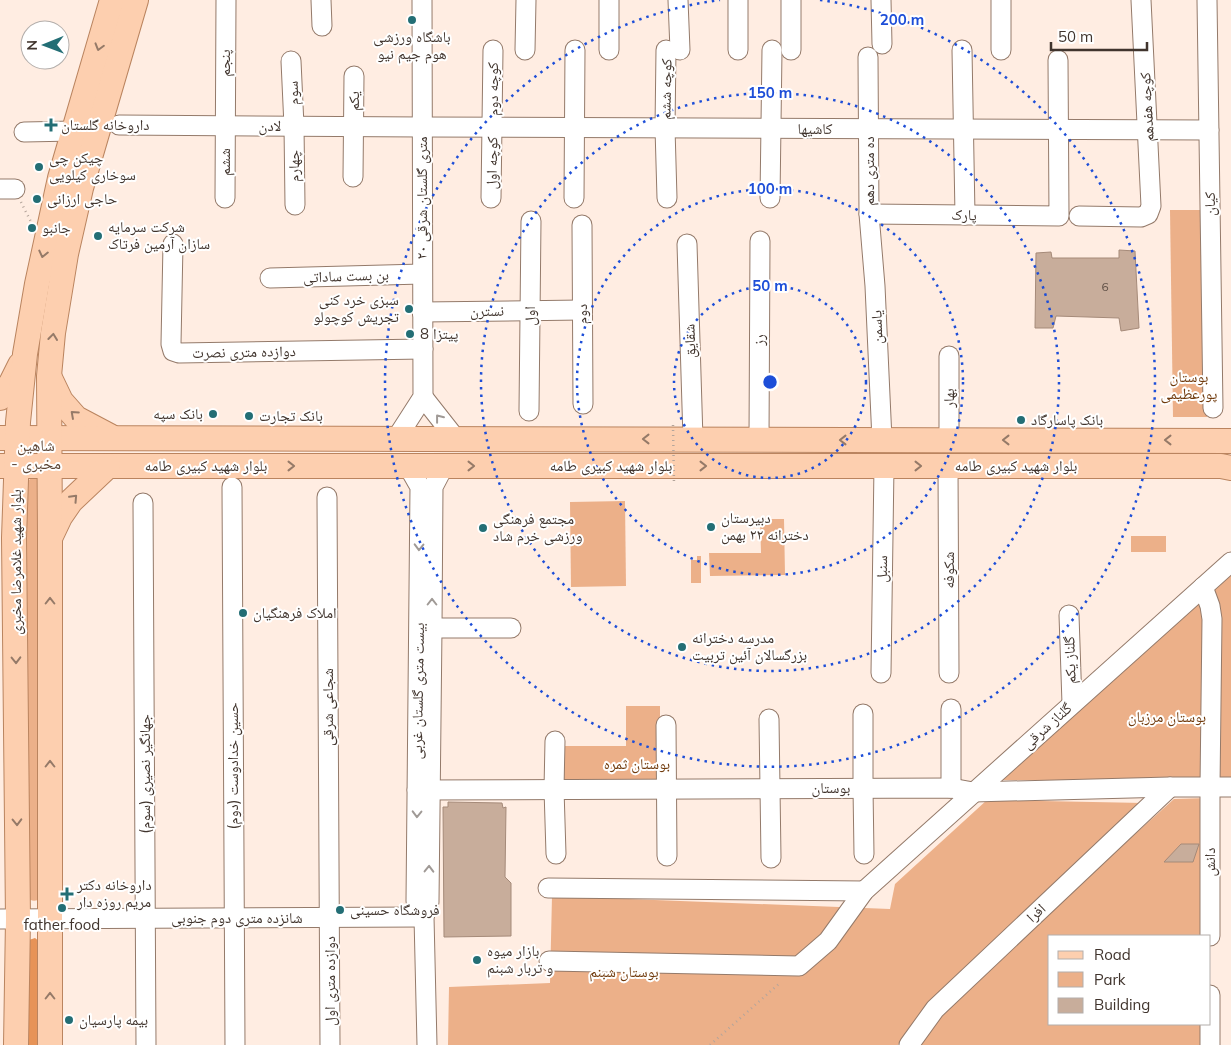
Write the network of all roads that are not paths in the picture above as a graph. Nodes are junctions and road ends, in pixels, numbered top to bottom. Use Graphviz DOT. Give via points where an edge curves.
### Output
graph roads {
  1 [pos="112,0"];
  2 [pos="136,0"];
  3 [pos="226,0"];
  4 [pos="322,0"];
  5 [pos="422,0"];
  6 [pos="526,0"];
  7 [pos="609,0"];
  8 [pos="678,0"];
  9 [pos="738,0"];
  10 [pos="791,0"];
  11 [pos="881,0"];
  12 [pos="1001,0"];
  13 [pos="1141,0"];
  14 [pos="1207,0"];
  15 [pos="322,26"];
  16 [pos="882,44"];
  17 [pos="493,50"];
  18 [pos="525,50"];
  19 [pos="574,50"];
  20 [pos="609,50"];
  21 [pos="738,50"];
  22 [pos="772,50"];
  23 [pos="791,50"];
  24 [pos="962,50"];
  25 [pos="1001,50"];
  26 [pos="868,57"];
  27 [pos="1058,60"];
  28 [pos="292,61"];
  29 [pos="354,76"];
  30 [pos="119,125"];
  31 [pos="225,126"];
  32 [pos="294,126"];
  33 [pos="354,127"];
  34 [pos="422,127"];
  35 [pos="493,128"];
  36 [pos="574,128"];
  37 [pos="665,128"];
  38 [pos="771,129"];
  39 [pos="869,129"];
  40 [pos="963,129"];
  41 [pos="1058,130"];
  42 [pos="1148,130"];
  43 [pos="1209,130"];
  44 [pos="74,131"];
  45 [pos="24,132"];
  46 [pos="353,177"];
  47 [pos="225,198"];
  48 [pos="491,198"];
  49 [pos="574,198"];
  50 [pos="667,198"];
  51 [pos="770,198"];
  52 [pos="295,205"];
  53 [pos="870,214"];
  54 [pos="965,215"];
  55 [pos="1079,216"];
  56 [pos="530,220"];
  57 [pos="582,225"];
  58 [pos="760,241"];
  59 [pos="173,244"];
  60 [pos="687,244"];
  61 [pos="422,274"];
  62 [pos="270,278"];
  63 [pos="582,310"];
  64 [pos="530,311"];
  65 [pos="422,312"];
  66 [pos="422,349"];
  67 [pos="25,354"];
  68 [pos="949,356"];
  69 [pos="49,376"];
  70 [pos="422,396"];
  71 [pos="0,398"];
  72 [pos="583,404"];
  73 [pos="1213,408"];
  74 [pos="529,411"];
  75 [pos="9,438"];
  76 [pos="49,438"];
  77 [pos="113,438"];
  78 [pos="396,439"];
  79 [pos="456,439"];
  80 [pos="693,439"];
  81 [pos="759,439"];
  82 [pos="882,440"];
  83 [pos="949,440"];
  84 [pos="1226,440"];
  85 [pos="8,466"];
  86 [pos="49,466"];
  87 [pos="108,466"];
  88 [pos="408,466"];
  89 [pos="444,466"];
  90 [pos="884,466"];
  91 [pos="948,466"];
  92 [pos="1228,468"];
  93 [pos="232,488"];
  94 [pos="327,497"];
  95 [pos="144,503"];
  96 [pos="0,506"];
  97 [pos="14,538"];
  98 [pos="50,538"];
  99 [pos="1231,562"];
  100 [pos="1203,587"];
  101 [pos="1068,616"];
  102 [pos="432,628"];
  103 [pos="510,628"];
  104 [pos="881,673"];
  105 [pos="950,673"];
  106 [pos="1072,704"];
  107 [pos="951,709"];
  108 [pos="864,714"];
  109 [pos="769,719"];
  110 [pos="666,725"];
  111 [pos="555,741"];
  112 [pos="1170,787"];
  113 [pos="1210,787"];
  114 [pos="1231,787"];
  115 [pos="770,788"];
  116 [pos="863,788"];
  117 [pos="951,788"];
  118 [pos="554,789"];
  119 [pos="667,789"];
  120 [pos="424,790"];
  121 [pos="973,792"];
  122 [pos="556,854"];
  123 [pos="864,854"];
  124 [pos="668,856"];
  125 [pos="771,858"];
  126 [pos="548,888"];
  127 [pos="864,891"];
  128 [pos="424,917"];
  129 [pos="234,918"];
  130 [pos="330,918"];
  131 [pos="9,919"];
  132 [pos="50,919"];
  133 [pos="145,919"];
  134 [pos="1210,935"];
  135 [pos="549,961"];
  136 [pos="1210,1025"];
  137 [pos="16,1045"];
  138 [pos="50,1045"];
  139 [pos="146,1045"];
  140 [pos="235,1045"];
  141 [pos="330,1045"];
  142 [pos="427,1045"];
  143 [pos="909,1045"];
  144 [pos="1210,1045"];
  1 -- 44 [label="main road, بلوار شهید غلامرضا مخبری, one-way"];
  69 -- 2 [label="main road, one-way" via="66,254 81,188"];
  3 -- 31 [label="street, پنجم"];
  4 -- 15 [label="street"];
  5 -- 34 [label="street, ۲۰ متری گلستان شرقی"];
  6 -- 18 [label="street"];
  7 -- 20 [label="street"];
  8 -- 37 [label="street, کوچه ششم"];
  9 -- 21 [label="street"];
  10 -- 23 [label="street"];
  11 -- 16 [label="street"];
  12 -- 25 [label="street"];
  13 -- 42 [label="street, کوچه هفدهم"];
  14 -- 43 [label="street, کیان"];
  17 -- 35 [label="street, کوچه دوم"];
  19 -- 36 [label="street"];
  22 -- 38 [label="street"];
  24 -- 40 [label="street"];
  26 -- 39 [label="street, ده متری دهم"];
  27 -- 41 [label="street"];
  28 -- 32 [label="street, سوم"];
  29 -- 33 [label="street, یکم"];
  30 -- 31 [label="street, لادن"];
  31 -- 32 [label="street, لادن"];
  31 -- 47 [label="street, ششم"];
  32 -- 33 [label="street, لادن"];
  32 -- 52 [label="street, چهارم"];
  33 -- 34 [label="street, لادن"];
  33 -- 46 [label="street"];
  34 -- 35 [label="street, کاشیها"];
  34 -- 61 [label="street, ۲۰ متری گلستان شرقی"];
  35 -- 36 [label="street, کاشیها"];
  35 -- 48 [label="street, کوچه اول"];
  36 -- 37 [label="street, کاشیها"];
  36 -- 49 [label="street"];
  37 -- 38 [label="street, کاشیها"];
  37 -- 50 [label="street, کوچه ششم"];
  38 -- 39 [label="street, کاشیها"];
  38 -- 51 [label="street"];
  39 -- 40 [label="street, کاشیها"];
  39 -- 53 [label="street, ده متری دهم"];
  40 -- 41 [label="street, کاشیها"];
  40 -- 54 [label="street"];
  41 -- 42 [label="street, کاشیها"];
  41 -- 54 [label="street, پارک" via="1059,216"];
  42 -- 43 [label="street, کاشیها"];
  42 -- 55 [label="street, کوچه هفدهم" via="1151,206 1148,214 1141,217"];
  43 -- 73 [label="street, کیان"];
  44 -- 45 [label="street"];
  44 -- 67 [label="main road, بلوار شهید غلامرضا مخبری, one-way" via="60,178"];
  53 -- 54 [label="street, پارک"];
  53 -- 82 [label="street, یاسمن"];
  56 -- 64 [label="street, اول"];
  57 -- 63 [label="street, دوم"];
  58 -- 81 [label="street, رز"];
  59 -- 66 [label="street, دوازده متری نصرت" via="173,351"];
  60 -- 80 [label="street, شقایق"];
  61 -- 62 [label="street, بن بست ساداتی"];
  61 -- 65 [label="street, ۲۰ متری گلستان شرقی"];
  63 -- 64 [label="street, نسترن"];
  63 -- 72 [label="street, دوم"];
  64 -- 65 [label="street, نسترن"];
  64 -- 74 [label="street, اول"];
  65 -- 66 [label="street, ۲۰ متری گلستان شرقی"];
  66 -- 70 [label="street, ۲۰ متری گلستان شرقی"];
  67 -- 71 [label="main road" via="12,383"];
  67 -- 75 [label="main road, بلوار شهید غلامرضا مخبری"];
  68 -- 83 [label="street, بهار"];
  69 -- 76 [label="main road"];
  77 -- 69 [label="main road, one-way" via="76,418 61,401"];
  70 -- 78 [label="street"];
  79 -- 70 [label="street, one-way"];
  75 -- 76 [label="main road, بلوار شهید کبیری طامه"];
  75 -- 85 [label="main road, بلوار شهید غلامرضا مخبری"];
  76 -- 77 [label="main road, بلوار شهید کبیری طامه"];
  76 -- 86 [label="main road"];
  77 -- 78 [label="main road, بلوار شهید کبیری طامه"];
  78 -- 79 [label="main road, بلوار شهید کبیری طامه"];
  80 -- 79 [label="main road, بلوار شهید کبیری طامه, one-way"];
  80 -- 81 [label="main road, بلوار شهید کبیری طامه"];
  82 -- 81 [label="main road, بلوار شهید کبیری طامه, one-way"];
  82 -- 83 [label="main road, بلوار شهید کبیری طامه"];
  84 -- 83 [label="main road, بلوار شهید کبیری طامه, one-way"];
  85 -- 86 [label="main road, بلوار شهید کبیری طامه"];
  85 -- 97 [label="main road, بلوار شهید غلامرضا مخبری"];
  86 -- 87 [label="main road, بلوار شهید کبیری طامه"];
  86 -- 98 [label="main road"];
  87 -- 88 [label="main road, بلوار شهید کبیری طامه, one-way"];
  98 -- 87 [label="main road, one-way" via="71,501"];
  88 -- 89 [label="main road, بلوار شهید کبیری طامه"];
  88 -- 120 [label="street, بیست متری گلستان غربی, one-way" via="420,487"];
  89 -- 90 [label="main road, بلوار شهید کبیری طامه, one-way"];
  102 -- 89 [label="street, بیست متری گلستان غربی, one-way" via="433,487"];
  90 -- 91 [label="main road, بلوار شهید کبیری طامه, one-way"];
  90 -- 104 [label="street, سنبل"];
  91 -- 92 [label="main road, بلوار شهید کبیری طامه"];
  91 -- 105 [label="street, شکوفه"];
  93 -- 129 [label="street, حسین خدادوست (دوم)"];
  94 -- 130 [label="street, شجاعی شرقی"];
  95 -- 133 [label="street, جهانگیر نصیری (سوم)"];
  96 -- 97 [label="main road"];
  97 -- 131 [label="main road, بلوار شهید غلامرضا مخبری, one-way"];
  132 -- 98 [label="main road, one-way"];
  99 -- 100 [label="street, گلناز شرقی"];
  100 -- 106 [label="street, گلناز شرقی"];
  100 -- 113 [label="street, دانش" via="1212,619"];
  101 -- 106 [label="street, گلناز یکم"];
  102 -- 103 [label="street"];
  102 -- 120 [label="street, بیست متری گلستان غربی"];
  106 -- 121 [label="street, گلناز شرقی"];
  107 -- 117 [label="street"];
  108 -- 116 [label="street"];
  109 -- 115 [label="street"];
  110 -- 119 [label="street"];
  111 -- 118 [label="street"];
  112 -- 113 [label="street, بوستان"];
  112 -- 121 [label="street, بوستان"];
  112 -- 143 [label="street, افرا" via="935,1009"];
  113 -- 114 [label="street, بوستان"];
  113 -- 134 [label="street, دانش"];
  115 -- 116 [label="street, بوستان"];
  115 -- 119 [label="street, بوستان"];
  115 -- 125 [label="street"];
  116 -- 117 [label="street, بوستان"];
  116 -- 123 [label="street"];
  117 -- 121 [label="street, بوستان"];
  118 -- 119 [label="street, بوستان"];
  118 -- 120 [label="street, بوستان"];
  118 -- 122 [label="street"];
  119 -- 124 [label="street"];
  120 -- 128 [label="street, بیست متری گلستان غربی" via="429,902"];
  121 -- 127 [label="street, گلناز شرقی"];
  126 -- 127 [label="street"];
  127 -- 135 [label="street, گلناز شرقی" via="828,941 800,966"];
  128 -- 130 [label="street, شانزده متری دوم جنوبی"];
  128 -- 142 [label="street, بیست متری گلستان غربی"];
  129 -- 130 [label="street, شانزده متری دوم جنوبی"];
  129 -- 133 [label="street, شانزده متری دوم جنوبی"];
  129 -- 140 [label="street, حسین خدادوست (دوم)"];
  130 -- 141 [label="street, دوازده متری اول"];
  131 -- 132 [label="street, شانزده متری دوم جنوبی"];
  131 -- 137 [label="main road, بلوار شهید غلامرضا مخبری"];
  132 -- 133 [label="street, شانزده متری دوم جنوبی"];
  138 -- 132 [label="main road, one-way"];
  133 -- 139 [label="street, جهانگیر نصیری (سوم)"];
  136 -- 144 [label="street"];
}
